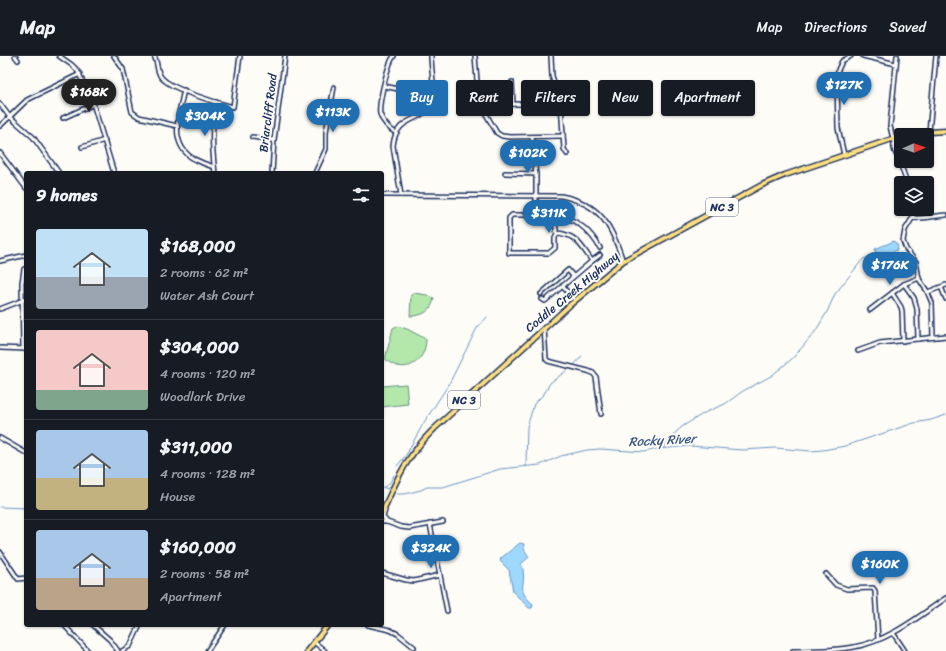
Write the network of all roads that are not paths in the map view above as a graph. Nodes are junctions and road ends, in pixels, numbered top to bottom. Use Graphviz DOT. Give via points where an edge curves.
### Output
graph roads {
  1 [pos="15,56"];
  2 [pos="59,56"];
  3 [pos="114,56"];
  4 [pos="154,56"];
  5 [pos="240,56"];
  6 [pos="284,56"];
  7 [pos="394,56"];
  8 [pos="431,56"];
  9 [pos="475,56"];
  10 [pos="551,56"];
  11 [pos="851,56"];
  12 [pos="864,56"];
  13 [pos="897,56"];
  14 [pos="936,56"];
  15 [pos="18,60"];
  16 [pos="896,64"];
  17 [pos="80,74"];
  18 [pos="477,80"];
  19 [pos="553,80"];
  20 [pos="384,86"];
  21 [pos="334,87"];
  22 [pos="396,89"];
  23 [pos="184,90"];
  24 [pos="216,102"];
  25 [pos="0,104"];
  26 [pos="94,104"];
  27 [pos="513,104"];
  28 [pos="521,104"];
  29 [pos="9,116"];
  30 [pos="487,116"];
  31 [pos="562,116"];
  32 [pos="63,118"];
  33 [pos="0,126"];
  34 [pos="177,126"];
  35 [pos="929,128"];
  36 [pos="934,132"];
  37 [pos="946,132"];
  38 [pos="396,133"];
  39 [pos="563,136"];
  40 [pos="252,137"];
  41 [pos="532,137"];
  42 [pos="105,140"];
  43 [pos="274,140"];
  44 [pos="893,141"];
  45 [pos="82,147"];
  46 [pos="0,153"];
  47 [pos="567,154"];
  48 [pos="844,155"];
  49 [pos="214,168"];
  50 [pos="58,171"];
  51 [pos="113,171"];
  52 [pos="215,171"];
  53 [pos="272,171"];
  54 [pos="316,171"];
  55 [pos="504,173"];
  56 [pos="536,174"];
  57 [pos="905,176"];
  58 [pos="24,185"];
  59 [pos="384,195"];
  60 [pos="401,195"];
  61 [pos="536,196"];
  62 [pos="536,214"];
  63 [pos="946,215"];
  64 [pos="555,218"];
  65 [pos="912,218"];
  66 [pos="557,233"];
  67 [pos="600,248"];
  68 [pos="24,254"];
  69 [pos="600,255"];
  70 [pos="0,260"];
  71 [pos="592,261"];
  72 [pos="623,261"];
  73 [pos="24,269"];
  74 [pos="573,276"];
  75 [pos="919,278"];
  76 [pos="904,284"];
  77 [pos="946,285"];
  78 [pos="562,286"];
  79 [pos="941,287"];
  80 [pos="928,292"];
  81 [pos="892,293"];
  82 [pos="541,294"];
  83 [pos="24,299"];
  84 [pos="542,299"];
  85 [pos="946,299"];
  86 [pos="575,300"];
  87 [pos="0,309"];
  88 [pos="870,310"];
  89 [pos="544,328"];
  90 [pos="946,336"];
  91 [pos="933,337"];
  92 [pos="918,339"];
  93 [pos="903,341"];
  94 [pos="0,348"];
  95 [pos="24,349"];
  96 [pos="858,351"];
  97 [pos="601,414"];
  98 [pos="0,438"];
  99 [pos="24,452"];
  100 [pos="385,507"];
  101 [pos="384,512"];
  102 [pos="384,519"];
  103 [pos="387,522"];
  104 [pos="443,522"];
  105 [pos="430,524"];
  106 [pos="0,552"];
  107 [pos="384,574"];
  108 [pos="826,574"];
  109 [pos="440,575"];
  110 [pos="24,578"];
  111 [pos="946,598"];
  112 [pos="447,611"];
  113 [pos="66,627"];
  114 [pos="95,627"];
  115 [pos="139,627"];
  116 [pos="224,627"];
  117 [pos="326,627"];
  118 [pos="377,627"];
  119 [pos="893,633"];
  120 [pos="878,640"];
  121 [pos="314,642"];
  122 [pos="414,647"];
  123 [pos="88,651"];
  124 [pos="118,651"];
  125 [pos="122,651"];
  126 [pos="207,651"];
  127 [pos="307,651"];
  128 [pos="325,651"];
  129 [pos="793,651"];
  130 [pos="905,651"];
  1 -- 15 [label="street"];
  2 -- 17 [label="street"];
  3 -- 34 [label="street" via="123,69 132,112 139,117"];
  4 -- 23 [label="street" via="160,76"];
  5 -- 24 [label="street" via="233,106"];
  6 -- 43 [label="street, Briarcliff Road"];
  7 -- 20 [label="street" via="389,64"];
  8 -- 38 [label="street" via="431,103 423,113 400,127"];
  9 -- 18 [label="street"];
  10 -- 19 [label="street"];
  11 -- 48 [label="street" via="842,62 836,80 838,128"];
  12 -- 16 [label="street"];
  13 -- 16 [label="street"];
  14 -- 35 [label="street"];
  16 -- 44 [label="street" via="890,116"];
  17 -- 26 [label="street"];
  17 -- 29 [label="street" via="27,100"];
  20 -- 22 [label="street"];
  20 -- 38 [label="street" via="380,103 381,116"];
  21 -- 54 [label="street" via="326,132 326,149"];
  23 -- 24 [label="street"];
  23 -- 34 [label="street"];
  24 -- 49 [label="street" via="212,130"];
  25 -- 29 [label="street"];
  26 -- 32 [label="street"];
  26 -- 42 [label="street"];
  27 -- 28 [label="street"];
  29 -- 33 [label="street"];
  29 -- 50 [label="street" via="33,137"];
  30 -- 41 [label="street" via="497,133 502,136"];
  31 -- 39 [label="street"];
  34 -- 49 [label="street" via="179,141 187,154"];
  36 -- 37 [label="main road"];
  38 -- 60 [label="street" via="393,146"];
  39 -- 41 [label="street"];
  39 -- 47 [label="street"];
  40 -- 43 [label="street"];
  41 -- 56 [label="street"];
  42 -- 45 [label="street"];
  42 -- 51 [label="street"];
  43 -- 53 [label="street, Briarcliff Road"];
  44 -- 48 [label="main road, Coddle Creek Highway / NC 3"];
  44 -- 57 [label="street"];
  46 -- 58 [label="street"];
  48 -- 72 [label="main road, Coddle Creek Highway / NC 3" via="762,185"];
  49 -- 52 [label="street"];
  55 -- 56 [label="street"];
  56 -- 61 [label="street"];
  59 -- 60 [label="street"];
  60 -- 61 [label="street"];
  61 -- 62 [label="street"];
  61 -- 72 [label="street" via="572,198 590,207 606,221"];
  62 -- 64 [label="street" via="552,215"];
  62 -- 66 [label="street" via="510,216 510,253 549,253 555,248"];
  63 -- 65 [label="street"];
  64 -- 66 [label="street"];
  64 -- 67 [label="street" via="562,216 582,225"];
  65 -- 75 [label="street" via="905,230 903,241 916,262"];
  66 -- 71 [label="street" via="573,237"];
  68 -- 70 [label="street"];
  69 -- 71 [label="street"];
  71 -- 74 [label="street"];
  72 -- 86 [label="main road, Coddle Creek Highway / NC 3"];
  73 -- 83 [label="street"];
  74 -- 78 [label="street"];
  74 -- 82 [label="street" via="568,270"];
  75 -- 76 [label="street"];
  75 -- 80 [label="street"];
  76 -- 81 [label="street"];
  76 -- 92 [label="street" via="914,298 917,309"];
  77 -- 79 [label="street"];
  78 -- 84 [label="street" via="545,302"];
  78 -- 86 [label="street"];
  79 -- 80 [label="street"];
  79 -- 85 [label="street"];
  80 -- 91 [label="street" via="932,303"];
  81 -- 88 [label="street"];
  81 -- 93 [label="street" via="902,311"];
  83 -- 87 [label="street"];
  83 -- 95 [label="street"];
  86 -- 89 [label="main road, Coddle Creek Highway / NC 3"];
  89 -- 97 [label="street" via="548,361 593,372 596,377"];
  89 -- 100 [label="main road, Coddle Creek Highway / NC 3" via="434,428 417,447 399,476"];
  90 -- 91 [label="street"];
  91 -- 92 [label="street"];
  92 -- 93 [label="street"];
  93 -- 96 [label="street" via="880,343"];
  94 -- 95 [label="street"];
  98 -- 99 [label="street"];
  100 -- 101 [label="street"];
  102 -- 103 [label="street"];
  103 -- 105 [label="street" via="405,528"];
  104 -- 105 [label="street"];
  105 -- 109 [label="street"];
  106 -- 110 [label="street" via="18,579"];
  107 -- 109 [label="street" via="414,581"];
  108 -- 120 [label="street" via="836,585 847,589 873,588"];
  109 -- 112 [label="street"];
  111 -- 119 [label="street"];
  113 -- 123 [label="street"];
  114 -- 124 [label="street"];
  115 -- 125 [label="street" via="130,646"];
  116 -- 126 [label="street"];
  117 -- 121 [label="main road"];
  118 -- 122 [label="street" via="398,634"];
  119 -- 120 [label="street"];
  119 -- 130 [label="street"];
  120 -- 129 [label="street" via="855,647"];
  121 -- 127 [label="main road"];
  121 -- 128 [label="street"];
}
